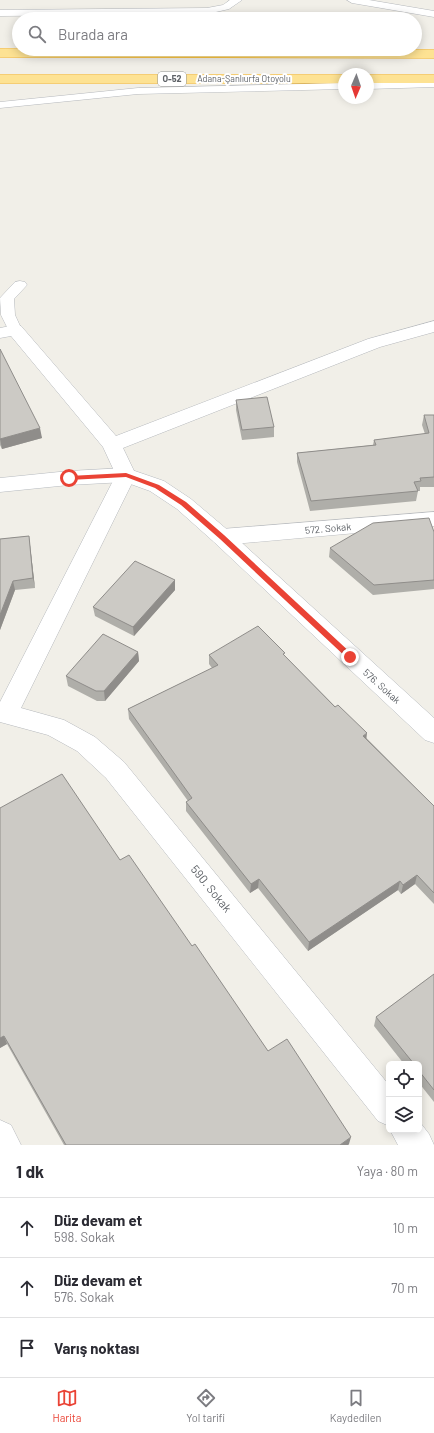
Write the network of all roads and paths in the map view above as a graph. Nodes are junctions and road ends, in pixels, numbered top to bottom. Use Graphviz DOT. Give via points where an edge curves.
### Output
graph roads {
  1 [pos="237,0"];
  2 [pos="352,0"];
  3 [pos="172,2"];
  4 [pos="197,12"];
  5 [pos="0,13"];
  6 [pos="12,13"];
  7 [pos="434,14"];
  8 [pos="422,20"];
  9 [pos="434,21"];
  10 [pos="12,22"];
  11 [pos="0,23"];
  12 [pos="0,53"];
  13 [pos="12,53"];
  14 [pos="422,54"];
  15 [pos="434,54"];
  16 [pos="0,79"];
  17 [pos="338,79"];
  18 [pos="374,79"];
  19 [pos="434,79"];
  20 [pos="434,84"];
  21 [pos="338,86"];
  22 [pos="374,86"];
  23 [pos="0,105"];
  24 [pos="20,285"];
  25 [pos="434,326"];
  26 [pos="7,331"];
  27 [pos="406,334"];
  28 [pos="434,341"];
  29 [pos="112,445"];
  30 [pos="126,475"];
  31 [pos="0,485"];
  32 [pos="434,519"];
  33 [pos="222,537"];
  34 [pos="3,712"];
  35 [pos="432,730"];
  36 [pos="386,1106"];
  37 [pos="408,1133"];
  38 [pos="0,1136"];
  39 [pos="5,1145"];
  40 [pos="418,1145"];
  1 -- 4 [label="lane" via="226,7"];
  2 -- 7 [label="lane"];
  3 -- 4 [label="lane"];
  5 -- 6 [label="lane"];
  8 -- 9 [label="lane"];
  10 -- 11 [label="lane"];
  12 -- 13 [label="highway"];
  14 -- 15 [label="highway"];
  16 -- 17 [label="highway, Adana-Şanlıurfa Otoyolu / O-52"];
  18 -- 19 [label="highway"];
  20 -- 22 [label="lane"];
  21 -- 23 [label="lane" via="138,91"];
  24 -- 26 [label="lane" via="7,298"];
  25 -- 27 [label="street"];
  26 -- 29 [label="street"];
  27 -- 28 [label="street"];
  27 -- 29 [label="street" via="374,343"];
  29 -- 30 [label="street"];
  30 -- 31 [label="street"];
  30 -- 33 [label="street, 576. Sokak" via="157,486 184,504"];
  30 -- 34 [label="street"];
  32 -- 33 [label="street, 572. Sokak"];
  33 -- 35 [label="street, 576. Sokak"];
  34 -- 36 [label="street, 590. Sokak" via="55,728 86,744 115,770"];
  37 -- 40 [label="street"];
  38 -- 39 [label="street"];
}
